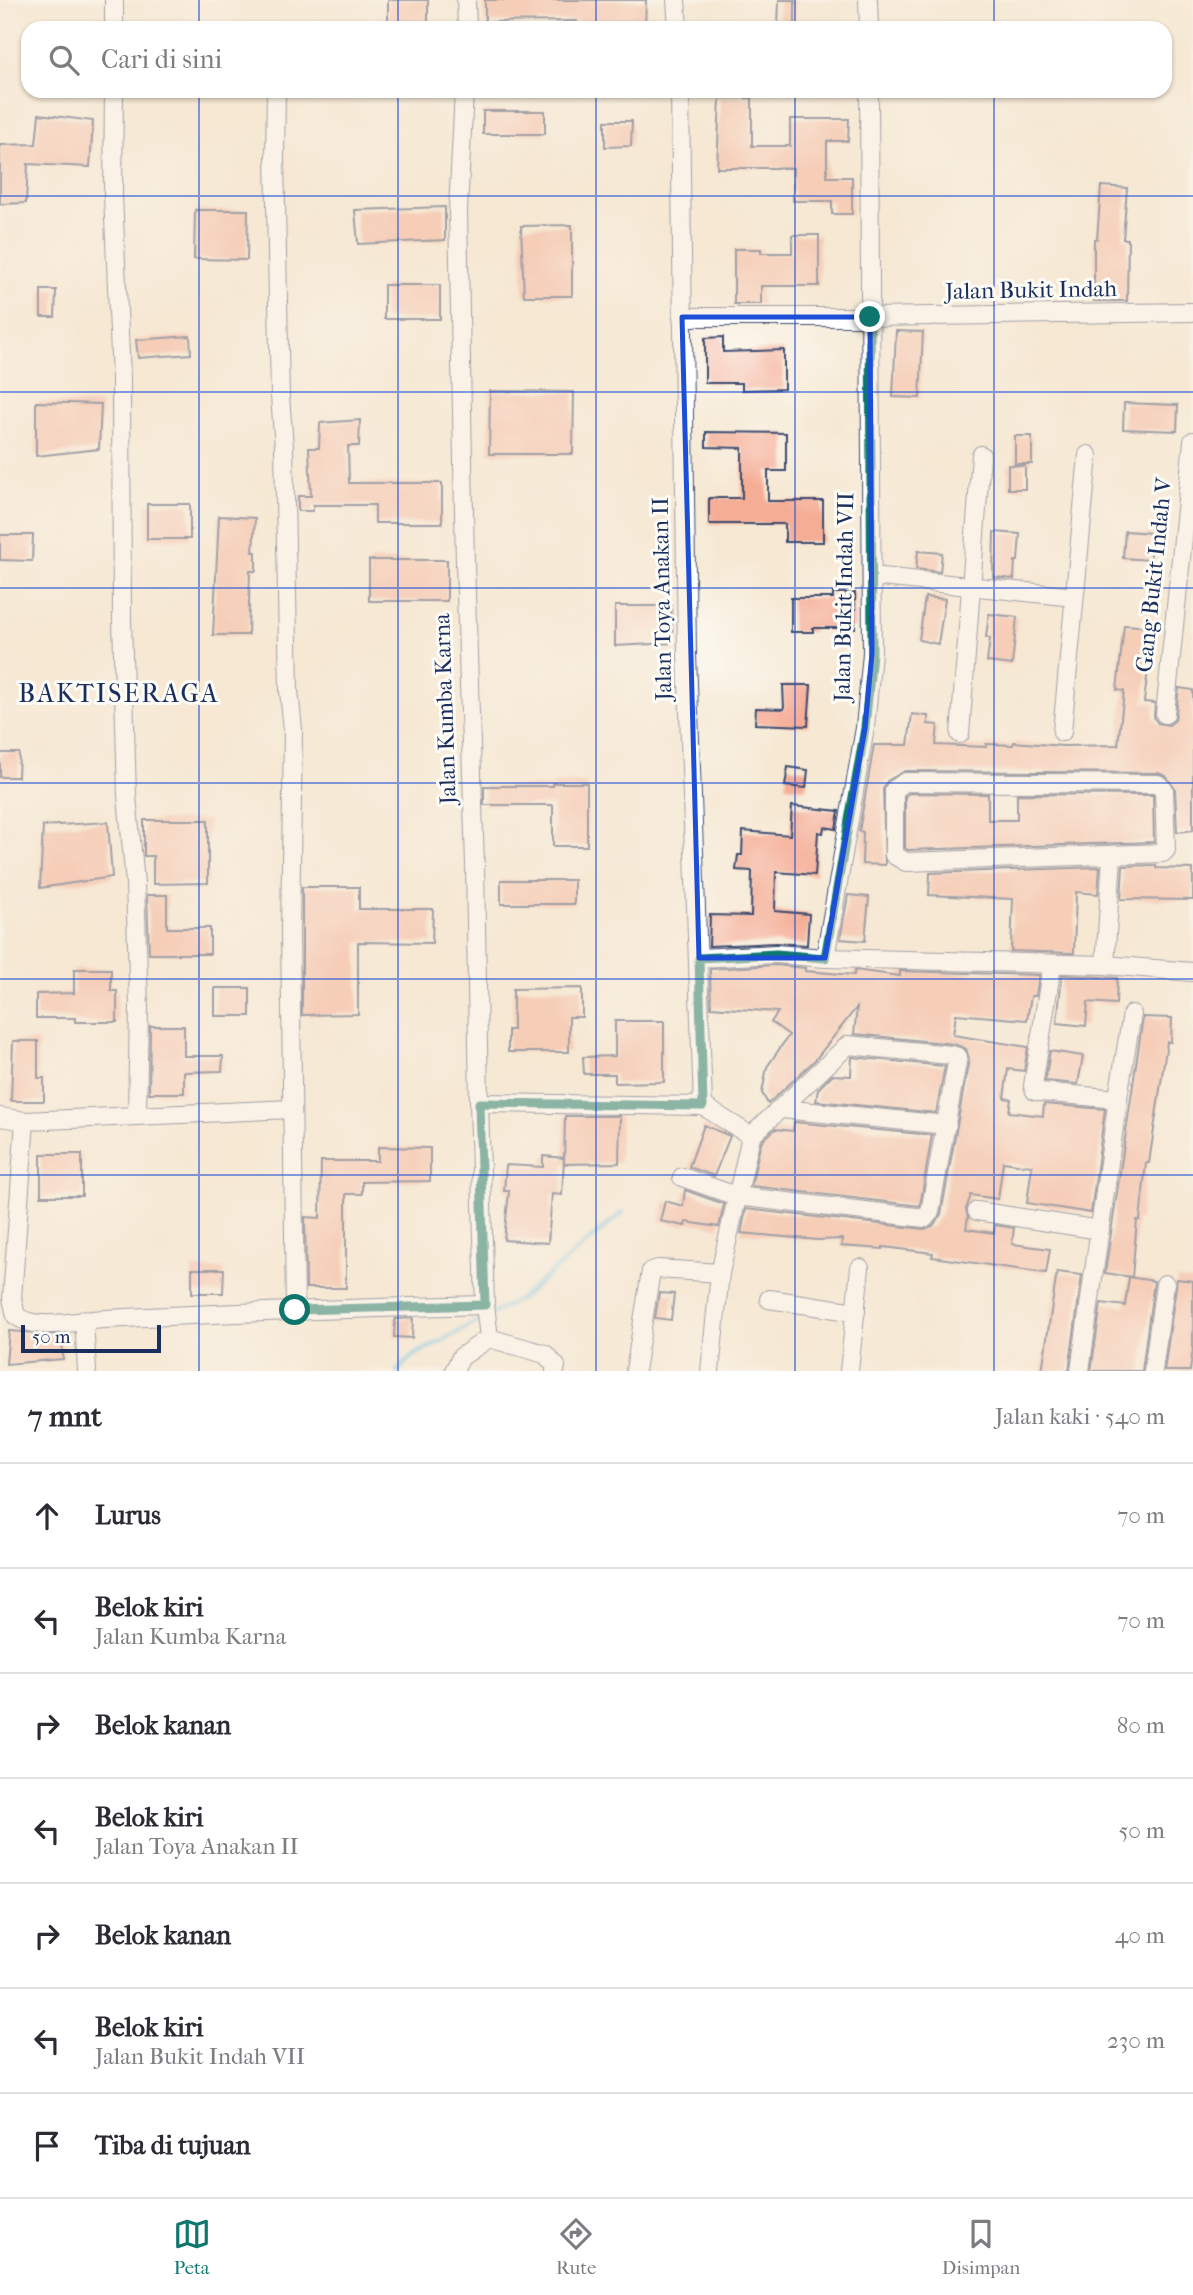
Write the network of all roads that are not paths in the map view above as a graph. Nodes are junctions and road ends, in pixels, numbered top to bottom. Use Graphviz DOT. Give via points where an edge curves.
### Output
graph roads {
  1 [pos="114,0"];
  2 [pos="466,0"];
  3 [pos="676,0"];
  4 [pos="868,0"];
  5 [pos="114,21"];
  6 [pos="467,21"];
  7 [pos="678,21"];
  8 [pos="869,21"];
  9 [pos="114,98"];
  10 [pos="276,98"];
  11 [pos="464,98"];
  12 [pos="680,98"];
  13 [pos="869,98"];
  14 [pos="1193,312"];
  15 [pos="682,317"];
  16 [pos="870,317"];
  17 [pos="1193,442"];
  18 [pos="1088,454"];
  19 [pos="981,455"];
  20 [pos="872,576"];
  21 [pos="971,586"];
  22 [pos="1074,597"];
  23 [pos="1165,714"];
  24 [pos="1062,732"];
  25 [pos="960,734"];
  26 [pos="1112,856"];
  27 [pos="699,958"];
  28 [pos="825,958"];
  29 [pos="1052,965"];
  30 [pos="1105,965"];
  31 [pos="1193,972"];
  32 [pos="1132,1014"];
  33 [pos="1118,1099"];
  34 [pos="479,1103"];
  35 [pos="703,1106"];
  36 [pos="292,1109"];
  37 [pos="782,1109"];
  38 [pos="137,1115"];
  39 [pos="0,1117"];
  40 [pos="25,1121"];
  41 [pos="947,1125"];
  42 [pos="751,1136"];
  43 [pos="681,1177"];
  44 [pos="736,1196"];
  45 [pos="977,1211"];
  46 [pos="1100,1230"];
  47 [pos="860,1268"];
  48 [pos="720,1273"];
  49 [pos="1165,1284"];
  50 [pos="769,1299"];
  51 [pos="485,1306"];
  52 [pos="295,1310"];
  53 [pos="856,1311"];
  54 [pos="84,1320"];
  55 [pos="489,1332"];
  56 [pos="87,1371"];
  57 [pos="454,1371"];
  58 [pos="555,1371"];
  59 [pos="635,1371"];
  60 [pos="710,1371"];
  61 [pos="849,1371"];
  62 [pos="1080,1371"];
  63 [pos="1153,1371"];
  1 -- 5 [label="street"];
  2 -- 6 [label="street"];
  3 -- 7 [label="street"];
  4 -- 8 [label="street"];
  9 -- 38 [label="street" via="123,660 139,1007"];
  10 -- 36 [label="street" via="280,383 293,730"];
  11 -- 34 [label="street, Jalan Kumba Karna" via="458,211"];
  12 -- 15 [label="street, Jalan Toya Anakan II"];
  13 -- 16 [label="street, Jalan Bukit Indah VII"];
  14 -- 16 [label="street, Jalan Bukit Indah"];
  15 -- 16 [label="street, Jalan Bukit Indah"];
  15 -- 27 [label="street, Jalan Toya Anakan II" via="687,656"];
  16 -- 20 [label="street, Jalan Bukit Indah VII"];
  17 -- 23 [label="street, Gang Bukit Indah V"];
  18 -- 22 [label="street"];
  19 -- 21 [label="street"];
  20 -- 21 [label="street"];
  20 -- 28 [label="street, Jalan Bukit Indah VII" via="872,653 865,728"];
  21 -- 22 [label="street"];
  21 -- 25 [label="street"];
  22 -- 24 [label="street"];
  26 -- 26 [label="street" via="906,862 894,855 894,790 905,782 1162,786 1166,850"];
  26 -- 30 [label="street"];
  27 -- 28 [label="street" via="776,954"];
  27 -- 35 [label="street, Jalan Toya Anakan II"];
  28 -- 29 [label="street"];
  29 -- 30 [label="street"];
  29 -- 33 [label="street" via="1033,1086 1040,1092"];
  30 -- 31 [label="street"];
  32 -- 33 [label="street"];
  33 -- 46 [label="street"];
  34 -- 35 [label="street"];
  34 -- 51 [label="street, Jalan Kumba Karna"];
  35 -- 42 [label="street"];
  36 -- 38 [label="street"];
  36 -- 52 [label="street"];
  37 -- 41 [label="street"];
  37 -- 41 [label="street" via="853,1044 958,1057"];
  37 -- 42 [label="street"];
  38 -- 40 [label="street"];
  39 -- 40 [label="street"];
  40 -- 54 [label="street" via="13,1309 16,1317 34,1325"];
  41 -- 44 [label="street" via="925,1218"];
  42 -- 44 [label="street"];
  43 -- 44 [label="street"];
  44 -- 48 [label="street"];
  45 -- 46 [label="street"];
  46 -- 62 [label="street"];
  47 -- 53 [label="street"];
  48 -- 59 [label="street" via="651,1271"];
  48 -- 60 [label="street"];
  49 -- 63 [label="street"];
  50 -- 53 [label="street"];
  51 -- 52 [label="street"];
  51 -- 55 [label="street, Jalan Kumba Karna"];
  52 -- 54 [label="street"];
  53 -- 61 [label="street"];
  54 -- 56 [label="street"];
  55 -- 57 [label="street" via="461,1357"];
  55 -- 58 [label="street" via="545,1354"];
}
